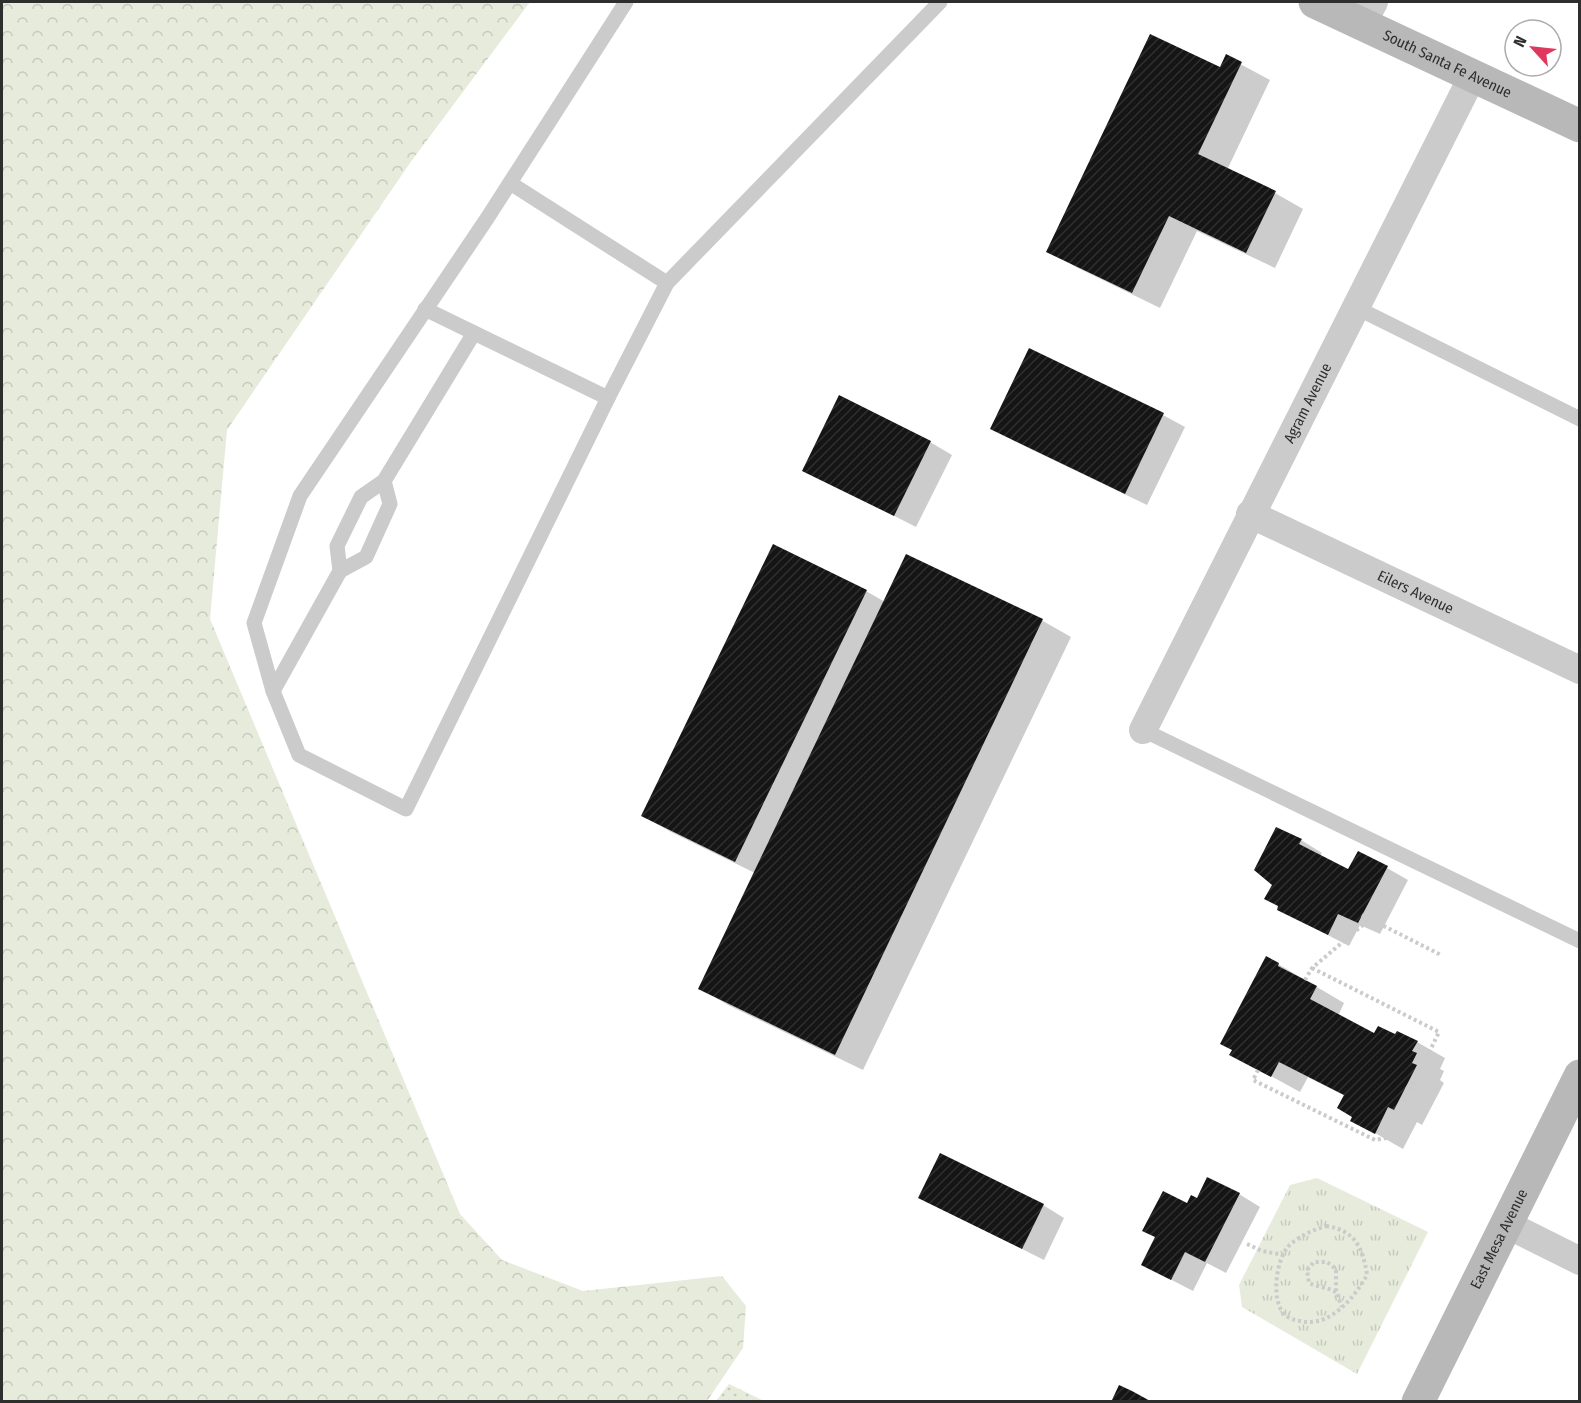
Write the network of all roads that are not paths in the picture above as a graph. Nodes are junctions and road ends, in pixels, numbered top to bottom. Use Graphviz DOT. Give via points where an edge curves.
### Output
graph roads {
  1 [pos="626,2"];
  2 [pos="940,2"];
  3 [pos="1315,2"];
  4 [pos="1368,13"];
  5 [pos="1473,75"];
  6 [pos="1580,126"];
  7 [pos="510,183"];
  8 [pos="667,284"];
  9 [pos="1355,307"];
  10 [pos="425,309"];
  11 [pos="474,333"];
  12 [pos="608,398"];
  13 [pos="1580,419"];
  14 [pos="384,481"];
  15 [pos="1250,514"];
  16 [pos="340,571"];
  17 [pos="1580,670"];
  18 [pos="273,691"];
  19 [pos="1143,730"];
  20 [pos="1580,941"];
  21 [pos="1580,1076"];
  22 [pos="1506,1224"];
  23 [pos="1580,1261"];
  24 [pos="1418,1401"];
  1 -- 7 [label="lane"];
  2 -- 8 [label="lane"];
  3 -- 4 [label="street, South Santa Fe Avenue"];
  4 -- 5 [label="street, South Santa Fe Avenue"];
  5 -- 6 [label="street, South Santa Fe Avenue"];
  5 -- 9 [label="street, Agram Avenue"];
  7 -- 8 [label="lane"];
  7 -- 10 [label="lane"];
  8 -- 12 [label="lane"];
  9 -- 13 [label="lane"];
  9 -- 15 [label="street, Agram Avenue"];
  10 -- 11 [label="lane"];
  10 -- 18 [label="lane" via="300,496 254,623"];
  11 -- 12 [label="lane"];
  11 -- 14 [label="lane"];
  12 -- 18 [label="lane" via="406,809 299,755"];
  14 -- 16 [label="lane" via="361,497 337,546"];
  14 -- 16 [label="lane" via="390,504 366,557"];
  15 -- 17 [label="street, Eilers Avenue"];
  15 -- 19 [label="street, Agram Avenue"];
  16 -- 18 [label="lane"];
  19 -- 20 [label="lane"];
  21 -- 22 [label="street, East Mesa Avenue"];
  22 -- 23 [label="street"];
  22 -- 24 [label="street, East Mesa Avenue"];
}
